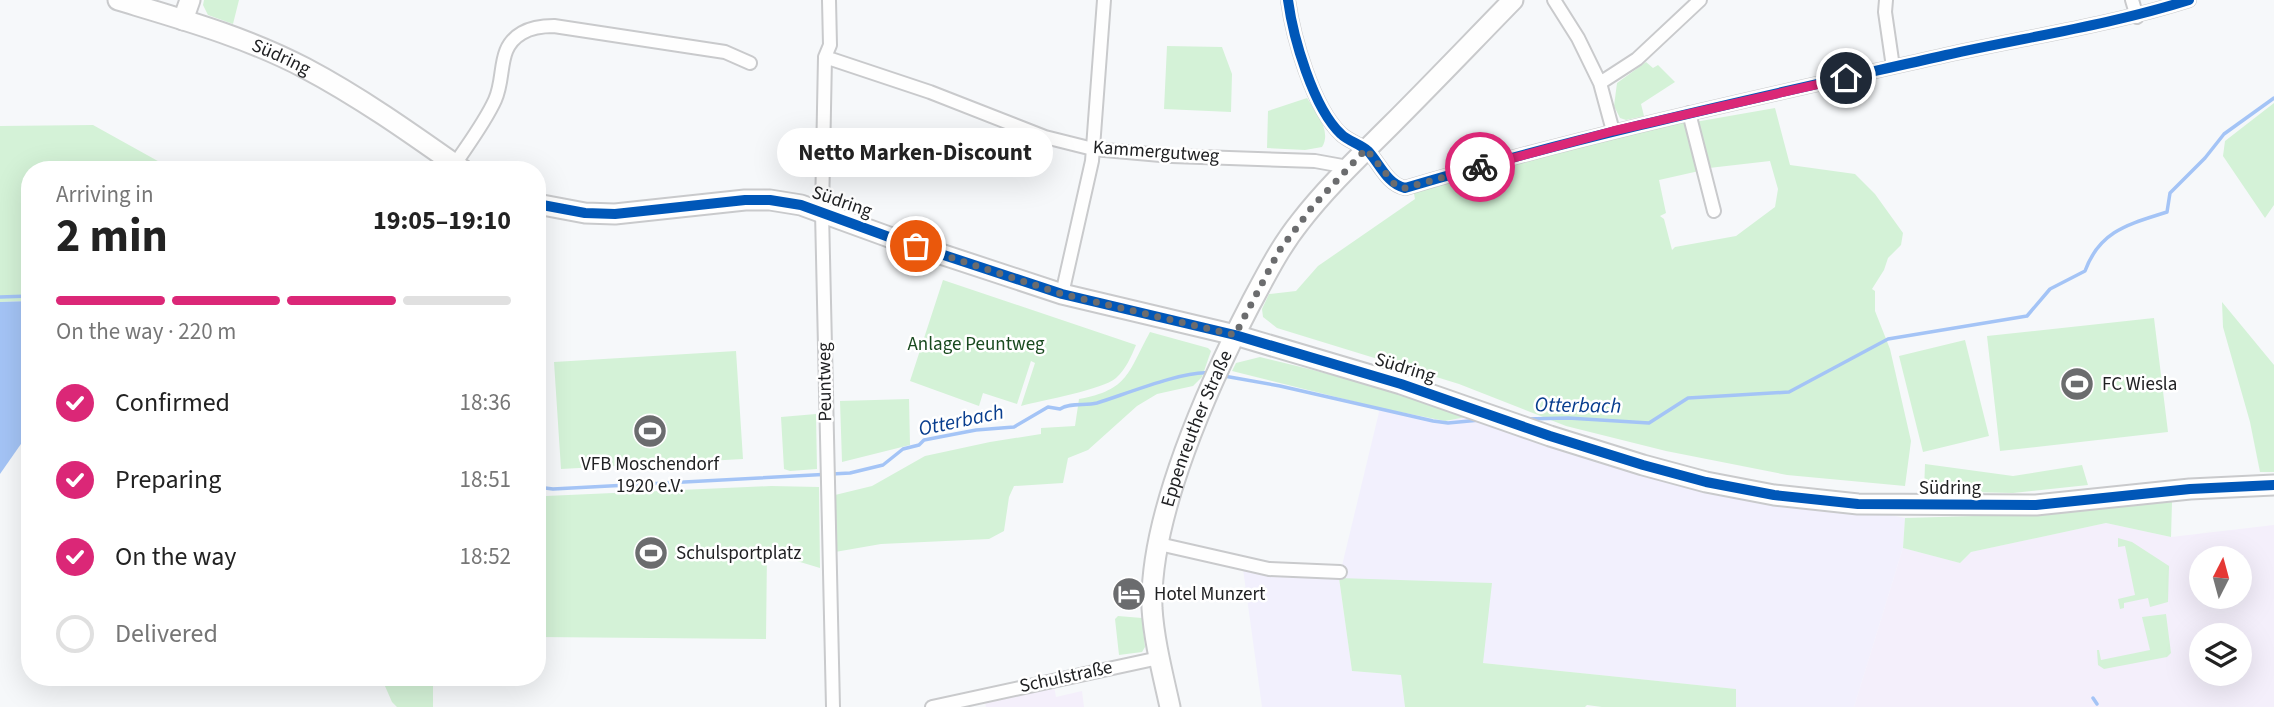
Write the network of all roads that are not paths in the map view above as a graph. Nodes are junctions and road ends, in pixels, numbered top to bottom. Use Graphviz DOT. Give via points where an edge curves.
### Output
graph roads {
  1 [pos="118,0"];
  2 [pos="190,0"];
  3 [pos="829,0"];
  4 [pos="1104,0"];
  5 [pos="1288,0"];
  6 [pos="1513,0"];
  7 [pos="1554,0"];
  8 [pos="1700,0"];
  9 [pos="1886,0"];
  10 [pos="2132,0"];
  11 [pos="2189,0"];
  12 [pos="2137,17"];
  13 [pos="183,20"];
  14 [pos="825,57"];
  15 [pos="750,63"];
  16 [pos="1893,67"];
  17 [pos="1600,83"];
  18 [pos="1689,113"];
  19 [pos="1613,131"];
  20 [pos="1093,149"];
  21 [pos="1366,149"];
  22 [pos="450,161"];
  23 [pos="462,161"];
  24 [pos="1348,167"];
  25 [pos="546,206"];
  26 [pos="1714,211"];
  27 [pos="822,212"];
  28 [pos="1062,294"];
  29 [pos="1235,335"];
  30 [pos="2274,485"];
  31 [pos="1159,544"];
  32 [pos="1340,572"];
  33 [pos="1159,658"];
  34 [pos="833,707"];
  35 [pos="932,707"];
  36 [pos="1170,707"];
  1 -- 13 [label="street, Südring"];
  2 -- 13 [label="street"];
  3 -- 14 [label="street" via="830,45"];
  4 -- 20 [label="street"];
  5 -- 21 [label="street" via="1306,69 1329,121 1343,136"];
  6 -- 21 [label="street, Eppenreuther Straße"];
  7 -- 17 [label="street"];
  8 -- 17 [label="street" via="1637,59"];
  9 -- 16 [label="street"];
  10 -- 12 [label="street"];
  11 -- 12 [label="street"];
  12 -- 16 [label="street"];
  13 -- 22 [label="street, Südring" via="304,67"];
  14 -- 20 [label="street, Kammergutweg"];
  14 -- 27 [label="street, Peuntweg"];
  15 -- 23 [label="street" via="725,52 554,26 533,29 509,44 497,97"];
  16 -- 18 [label="street"];
  17 -- 19 [label="street"];
  18 -- 19 [label="street"];
  18 -- 26 [label="street"];
  19 -- 21 [label="street" via="1405,188 1396,186"];
  20 -- 24 [label="street, Kammergutweg" via="1315,161"];
  20 -- 28 [label="street"];
  21 -- 24 [label="street, Eppenreuther Straße"];
  24 -- 29 [label="street, Eppenreuther Straße" via="1279,251"];
  25 -- 27 [label="street, Südring" via="615,214 748,200 801,205"];
  27 -- 28 [label="street, Südring"];
  27 -- 34 [label="street, Peuntweg"];
  28 -- 29 [label="street, Südring"];
  29 -- 30 [label="street, Südring" via="1443,398 1549,436 1706,482 1774,495 1858,504 2036,505"];
  29 -- 31 [label="street, Eppenreuther Straße" via="1172,490"];
  31 -- 32 [label="street" via="1269,569"];
  31 -- 33 [label="street, Eppenreuther Straße" via="1152,608"];
  33 -- 35 [label="street, Schulstraße"];
  33 -- 36 [label="street, Eppenreuther Straße"];
}
